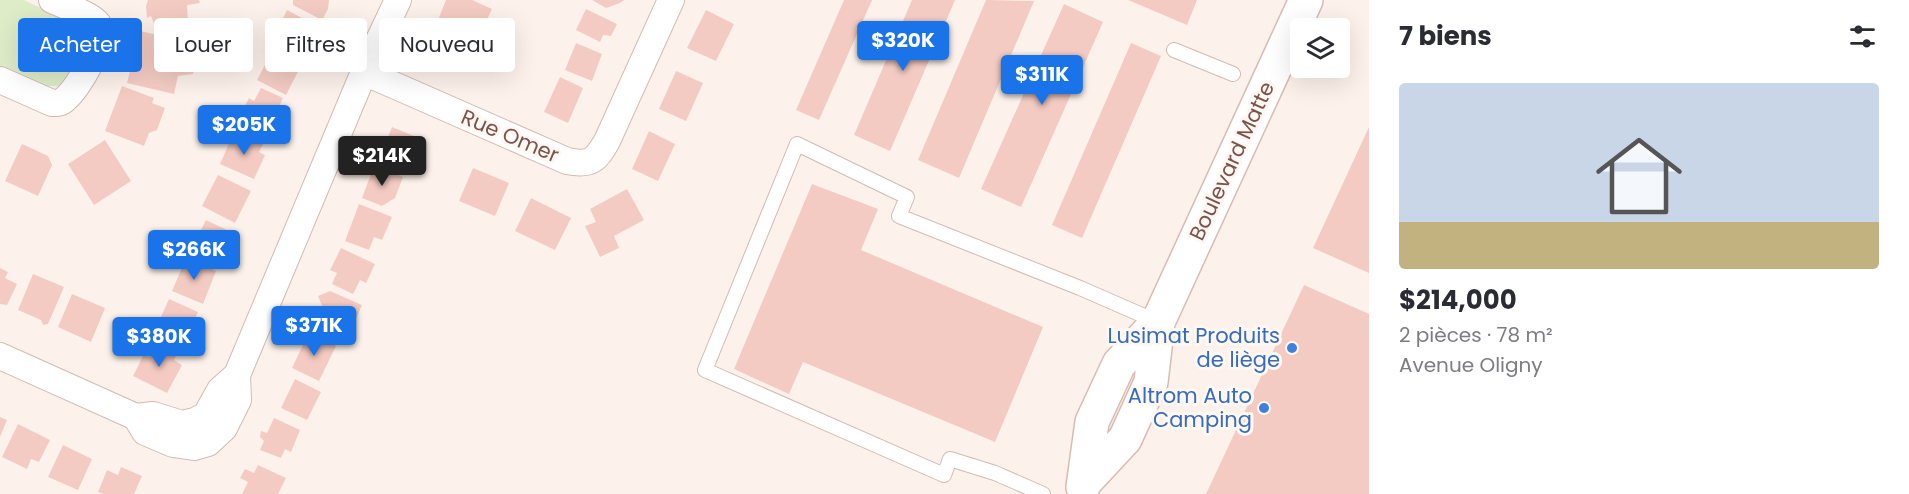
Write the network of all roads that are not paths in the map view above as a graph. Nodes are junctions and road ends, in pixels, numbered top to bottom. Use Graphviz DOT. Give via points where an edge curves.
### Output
graph roads {
  1 [pos="52,0"];
  2 [pos="398,0"];
  3 [pos="671,0"];
  4 [pos="1306,0"];
  5 [pos="1174,50"];
  6 [pos="367,66"];
  7 [pos="364,72"];
  8 [pos="1233,74"];
  9 [pos="0,80"];
  10 [pos="1158,322"];
  11 [pos="0,356"];
  12 [pos="1082,488"];
  13 [pos="1043,494"];
  1 -- 9 [label="street" via="98,24 99,43 74,90 60,103 52,103"];
  2 -- 6 [label="street"];
  3 -- 7 [label="street, Rue Omer" via="607,141 591,162 567,161"];
  4 -- 10 [label="main road, Boulevard Matte"];
  5 -- 8 [label="lane"];
  7 -- 11 [label="street" via="237,375 238,400 224,428 208,443 194,447 173,444 145,432 136,417"];
  10 -- 12 [label="main road, Boulevard Matte" via="1119,364 1092,422"];
  10 -- 13 [label="lane" via="899,216 907,197 797,144 705,370 944,475 950,459 995,472"];
}
